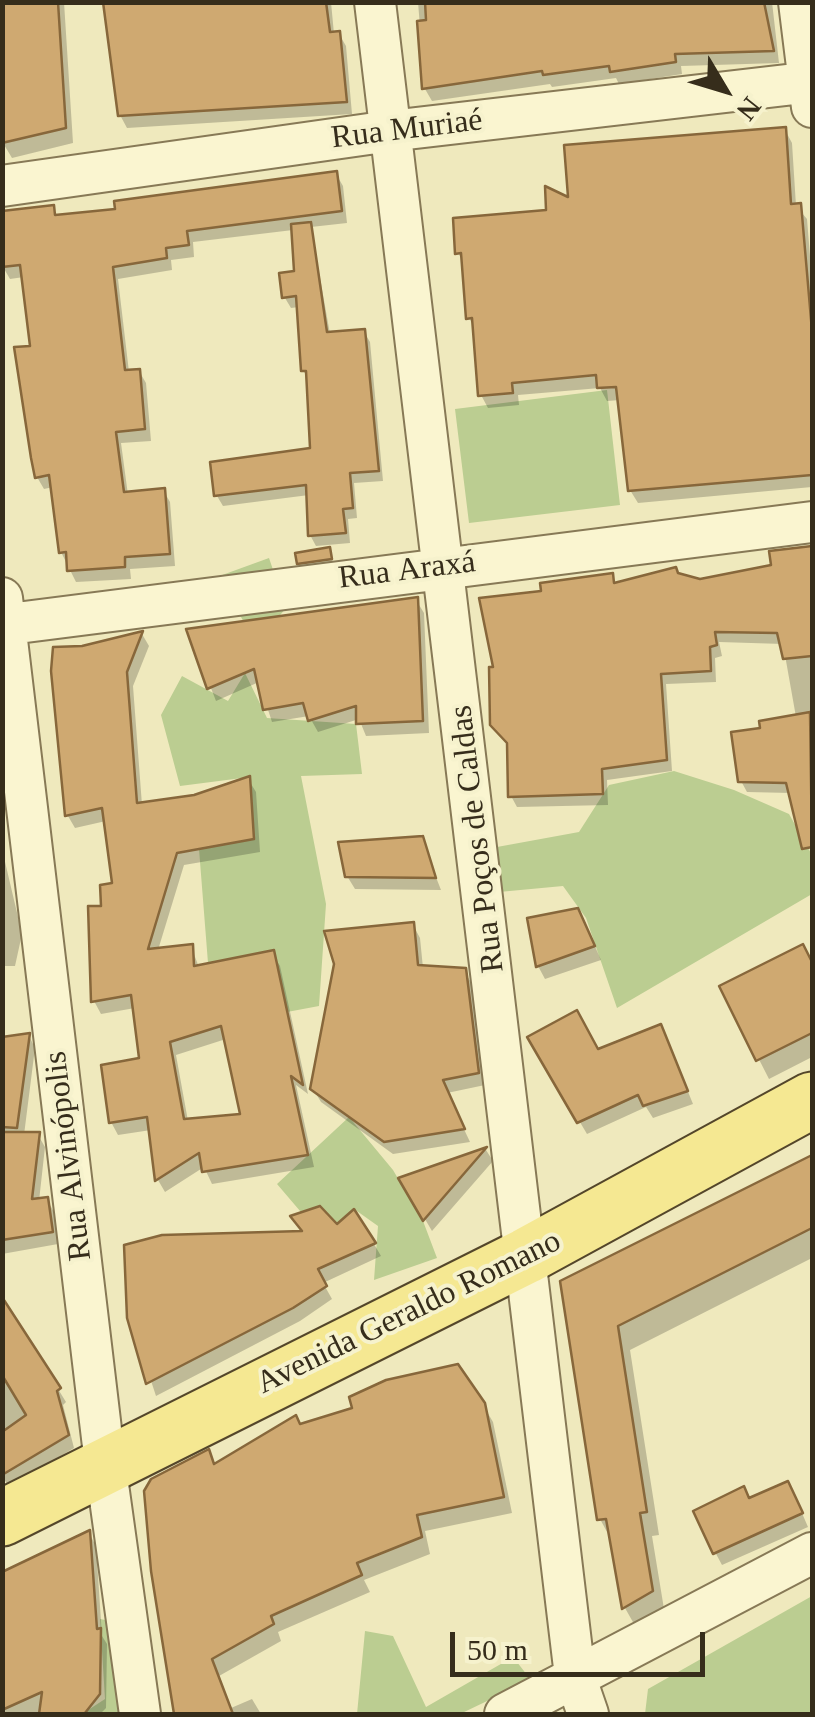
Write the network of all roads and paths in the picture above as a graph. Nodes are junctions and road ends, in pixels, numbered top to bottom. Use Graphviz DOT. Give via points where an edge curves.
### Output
graph roads {
  1 [pos="375,2"];
  2 [pos="799,2"];
  3 [pos="811,91"];
  4 [pos="390,132"];
  5 [pos="2,186"];
  6 [pos="812,522"];
  7 [pos="446,566"];
  8 [pos="4,616"];
  9 [pos="812,1100"];
  10 [pos="526,1256"];
  11 [pos="105,1463"];
  12 [pos="2,1518"];
  13 [pos="812,1552"];
  14 [pos="575,1676"];
  15 [pos="140,1714"];
  16 [pos="504,1714"];
  17 [pos="588,1714"];
  1 -- 4 [label="street, Rua Poços de Caldas"];
  2 -- 3 [label="street"];
  3 -- 4 [label="street, Rua Muriaé"];
  4 -- 5 [label="street, Rua Muriaé"];
  4 -- 7 [label="street, Rua Poços de Caldas"];
  6 -- 7 [label="street, Rua Araxá"];
  7 -- 8 [label="street, Rua Araxá"];
  7 -- 10 [label="street, Rua Poços de Caldas"];
  8 -- 11 [label="street, Rua Alvinópolis"];
  9 -- 10 [label="main road, Avenida Geraldo Romano"];
  10 -- 11 [label="main road, Avenida Geraldo Romano"];
  10 -- 14 [label="street, Rua Poços de Caldas"];
  11 -- 12 [label="main road, Avenida Geraldo Romano"];
  11 -- 15 [label="street, Rua Alvinópolis"];
  13 -- 14 [label="street"];
  14 -- 16 [label="street"];
  14 -- 17 [label="street, Rua Poços de Caldas"];
}
